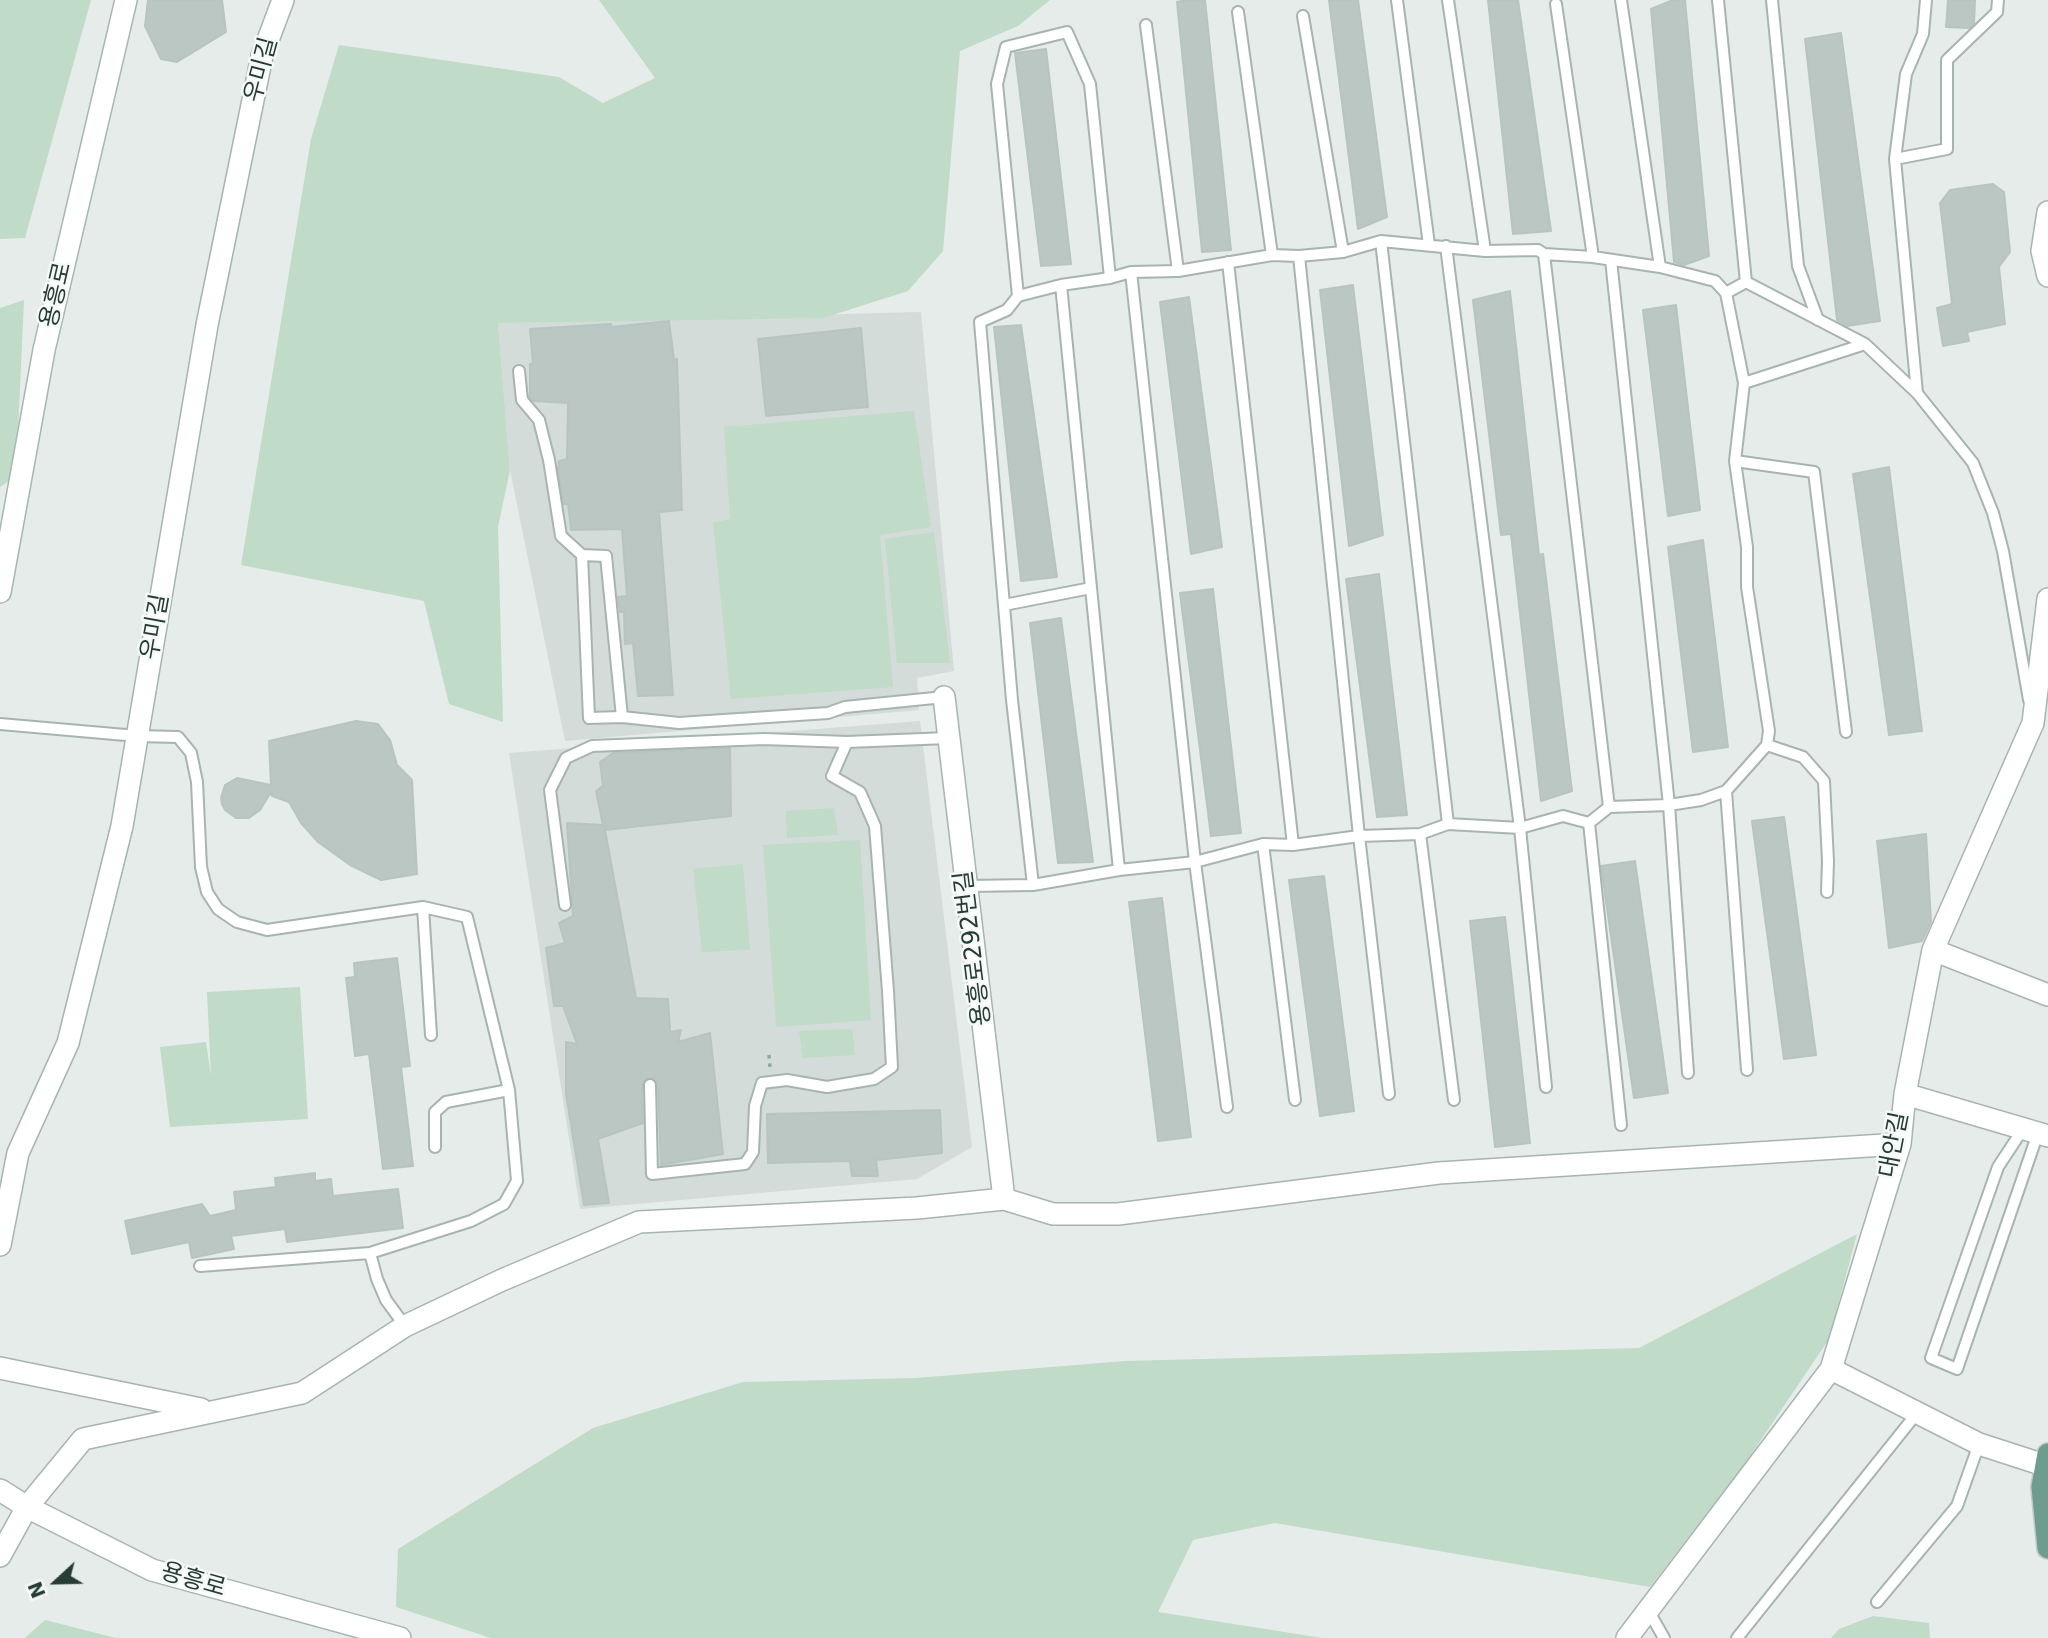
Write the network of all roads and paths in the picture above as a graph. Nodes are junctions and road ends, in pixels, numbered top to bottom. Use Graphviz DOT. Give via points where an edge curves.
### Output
graph roads {
  1 [pos="126,0"];
  2 [pos="284,0"];
  3 [pos="1397,0"];
  4 [pos="1448,0"];
  5 [pos="1621,0"];
  6 [pos="1718,0"];
  7 [pos="1772,0"];
  8 [pos="1926,0"];
  9 [pos="1998,0"];
  10 [pos="1556,5"];
  11 [pos="1238,12"];
  12 [pos="1303,16"];
  13 [pos="1146,25"];
  14 [pos="1895,159"];
  15 [pos="2048,212"];
  16 [pos="1381,241"];
  17 [pos="1429,246"];
  18 [pos="1446,246"];
  19 [pos="1485,251"];
  20 [pos="1343,252"];
  21 [pos="1544,254"];
  22 [pos="1272,255"];
  23 [pos="1299,256"];
  24 [pos="1593,257"];
  25 [pos="1611,260"];
  26 [pos="1228,262"];
  27 [pos="1660,267"];
  28 [pos="1178,271"];
  29 [pos="1131,272"];
  30 [pos="2048,276"];
  31 [pos="1110,278"];
  32 [pos="1746,282"];
  33 [pos="1061,285"];
  34 [pos="1726,293"];
  35 [pos="1018,296"];
  36 [pos="1818,320"];
  37 [pos="1865,344"];
  38 [pos="519,370"];
  39 [pos="1744,383"];
  40 [pos="1917,393"];
  41 [pos="1735,461"];
  42 [pos="582,555"];
  43 [pos="1091,588"];
  44 [pos="0,592"];
  45 [pos="2048,599"];
  46 [pos="1004,605"];
  47 [pos="944,697"];
  48 [pos="622,717"];
  49 [pos="0,724"];
  50 [pos="2040,725"];
  51 [pos="1846,732"];
  52 [pos="137,737"];
  53 [pos="948,738"];
  54 [pos="847,743"];
  55 [pos="1768,745"];
  56 [pos="1726,791"];
  57 [pos="1669,805"];
  58 [pos="1609,807"];
  59 [pos="1589,823"];
  60 [pos="1448,824"];
  61 [pos="1520,828"];
  62 [pos="1420,834"];
  63 [pos="1359,835"];
  64 [pos="1263,844"];
  65 [pos="1293,845"];
  66 [pos="1195,862"];
  67 [pos="1119,870"];
  68 [pos="1032,885"];
  69 [pos="967,886"];
  70 [pos="1827,892"];
  71 [pos="565,905"];
  72 [pos="423,907"];
  73 [pos="1933,950"];
  74 [pos="2048,995"];
  75 [pos="431,1035"];
  76 [pos="1747,1070"];
  77 [pos="1688,1073"];
  78 [pos="650,1085"];
  79 [pos="1546,1087"];
  80 [pos="509,1090"];
  81 [pos="1389,1094"];
  82 [pos="1905,1094"];
  83 [pos="1295,1100"];
  84 [pos="1454,1100"];
  85 [pos="1227,1107"];
  86 [pos="1621,1125"];
  87 [pos="2037,1133"];
  88 [pos="1900,1144"];
  89 [pos="435,1147"];
  90 [pos="1004,1199"];
  91 [pos="0,1245"];
  92 [pos="370,1253"];
  93 [pos="200,1266"];
  94 [pos="405,1326"];
  95 [pos="0,1368"];
  96 [pos="1831,1369"];
  97 [pos="210,1411"];
  98 [pos="1917,1413"];
  99 [pos="1979,1444"];
  100 [pos="2046,1460"];
  101 [pos="0,1490"];
  102 [pos="27,1507"];
  103 [pos="2048,1548"];
  104 [pos="0,1556"];
  105 [pos="1877,1602"];
  106 [pos="1647,1610"];
  107 [pos="400,1638"];
  108 [pos="1627,1638"];
  109 [pos="1664,1638"];
  110 [pos="1737,1638"];
  1 -- 44 [label="street, 용흥로" via="44,350"];
  2 -- 52 [label="street, 우미길" via="262,56 210,312"];
  3 -- 17 [label="lane"];
  4 -- 19 [label="lane"];
  5 -- 27 [label="lane"];
  6 -- 32 [label="lane"];
  7 -- 36 [label="lane" via="1798,266"];
  8 -- 14 [label="lane" via="1923,34 1906,74"];
  9 -- 14 [label="lane" via="1997,12 1947,60 1947,149"];
  10 -- 24 [label="lane"];
  11 -- 22 [label="lane"];
  12 -- 20 [label="lane"];
  13 -- 28 [label="lane"];
  14 -- 40 [label="lane"];
  15 -- 30 [label="street" via="2042,251"];
  16 -- 17 [label="lane"];
  16 -- 20 [label="lane"];
  16 -- 60 [label="lane"];
  17 -- 18 [label="lane"];
  18 -- 19 [label="lane"];
  18 -- 61 [label="lane"];
  19 -- 21 [label="lane" via="1538,250"];
  20 -- 23 [label="lane"];
  21 -- 24 [label="lane"];
  21 -- 58 [label="lane"];
  22 -- 23 [label="lane"];
  22 -- 26 [label="lane"];
  23 -- 63 [label="lane"];
  24 -- 25 [label="lane"];
  25 -- 27 [label="lane"];
  25 -- 57 [label="lane"];
  26 -- 28 [label="lane"];
  26 -- 65 [label="lane"];
  27 -- 34 [label="lane" via="1714,281"];
  28 -- 29 [label="lane"];
  29 -- 31 [label="lane"];
  29 -- 66 [label="lane"];
  31 -- 33 [label="lane"];
  31 -- 35 [label="lane" via="1090,84 1067,32 1006,47 998,84"];
  32 -- 34 [label="lane"];
  32 -- 36 [label="lane"];
  33 -- 35 [label="lane"];
  33 -- 43 [label="lane"];
  34 -- 39 [label="lane"];
  35 -- 46 [label="lane" via="1007,310 980,321"];
  36 -- 37 [label="lane"];
  37 -- 39 [label="lane"];
  37 -- 40 [label="lane"];
  38 -- 42 [label="lane" via="523,400 543,433 561,536"];
  39 -- 41 [label="lane"];
  40 -- 50 [label="lane" via="1973,463 1993,513"];
  41 -- 51 [label="lane" via="1814,472"];
  41 -- 55 [label="lane"];
  42 -- 48 [label="lane" via="607,556"];
  42 -- 48 [label="lane" via="589,718"];
  43 -- 46 [label="lane"];
  43 -- 67 [label="lane"];
  45 -- 50 [label="street, 대안길"];
  46 -- 68 [label="lane"];
  47 -- 48 [label="lane" via="845,707 828,713 679,723"];
  47 -- 53 [label="street, 용흥로292번길"];
  49 -- 52 [label="lane"];
  50 -- 73 [label="street, 대안길"];
  52 -- 72 [label="lane" via="178,737 191,752 207,892 218,909 237,922 267,930"];
  52 -- 91 [label="street, 우미길" via="122,826 68,1043 18,1153"];
  53 -- 54 [label="lane"];
  53 -- 69 [label="street, 용흥로292번길"];
  54 -- 71 [label="lane" via="657,741 592,746 566,758 550,790"];
  54 -- 78 [label="lane" via="832,776 860,792 875,827 892,1067 874,1079 827,1087 787,1080 762,1083 755,1106 753,1152 745,1164 652,1174"];
  55 -- 56 [label="lane"];
  55 -- 70 [label="lane" via="1803,757 1824,781"];
  56 -- 57 [label="lane"];
  56 -- 76 [label="lane"];
  57 -- 58 [label="lane"];
  57 -- 77 [label="lane"];
  58 -- 59 [label="lane"];
  59 -- 61 [label="lane" via="1563,816"];
  59 -- 86 [label="lane"];
  60 -- 61 [label="lane"];
  60 -- 62 [label="lane"];
  61 -- 79 [label="lane"];
  62 -- 63 [label="lane"];
  62 -- 84 [label="lane"];
  63 -- 65 [label="lane"];
  63 -- 81 [label="lane"];
  64 -- 65 [label="lane"];
  64 -- 66 [label="lane"];
  64 -- 83 [label="lane"];
  66 -- 67 [label="lane"];
  66 -- 85 [label="lane"];
  67 -- 68 [label="lane"];
  68 -- 69 [label="lane"];
  69 -- 90 [label="street, 용흥로292번길"];
  72 -- 75 [label="lane"];
  72 -- 80 [label="lane" via="467,917"];
  73 -- 74 [label="street"];
  73 -- 82 [label="street, 대안길"];
  80 -- 89 [label="lane" via="446,1102 435,1112"];
  80 -- 92 [label="lane" via="517,1181 504,1204 471,1221"];
  82 -- 87 [label="street"];
  82 -- 88 [label="street, 대안길"];
  87 -- 87 [label="lane" via="1998,1167 1931,1358 1958,1369"];
  88 -- 90 [label="street" via="1439,1173 1118,1214 1053,1214"];
  88 -- 96 [label="street, 대안길"];
  90 -- 94 [label="street" via="917,1208 639,1222"];
  92 -- 93 [label="lane"];
  92 -- 94 [label="lane" via="386,1300"];
  94 -- 97 [label="street" via="302,1393"];
  95 -- 97 [label="street"];
  96 -- 98 [label="street"];
  96 -- 106 [label="street, 대안길"];
  97 -- 102 [label="street" via="83,1439"];
  98 -- 99 [label="street"];
  98 -- 110 [label="lane"];
  99 -- 100 [label="street"];
  99 -- 105 [label="lane" via="1957,1506"];
  100 -- 103 [label="main road" via="2042,1487"];
  101 -- 102 [label="street, 용흥로"];
  102 -- 104 [label="street"];
  102 -- 107 [label="street, 용흥로" via="152,1570"];
  106 -- 108 [label="street, 대안길"];
  106 -- 109 [label="lane"];
}
